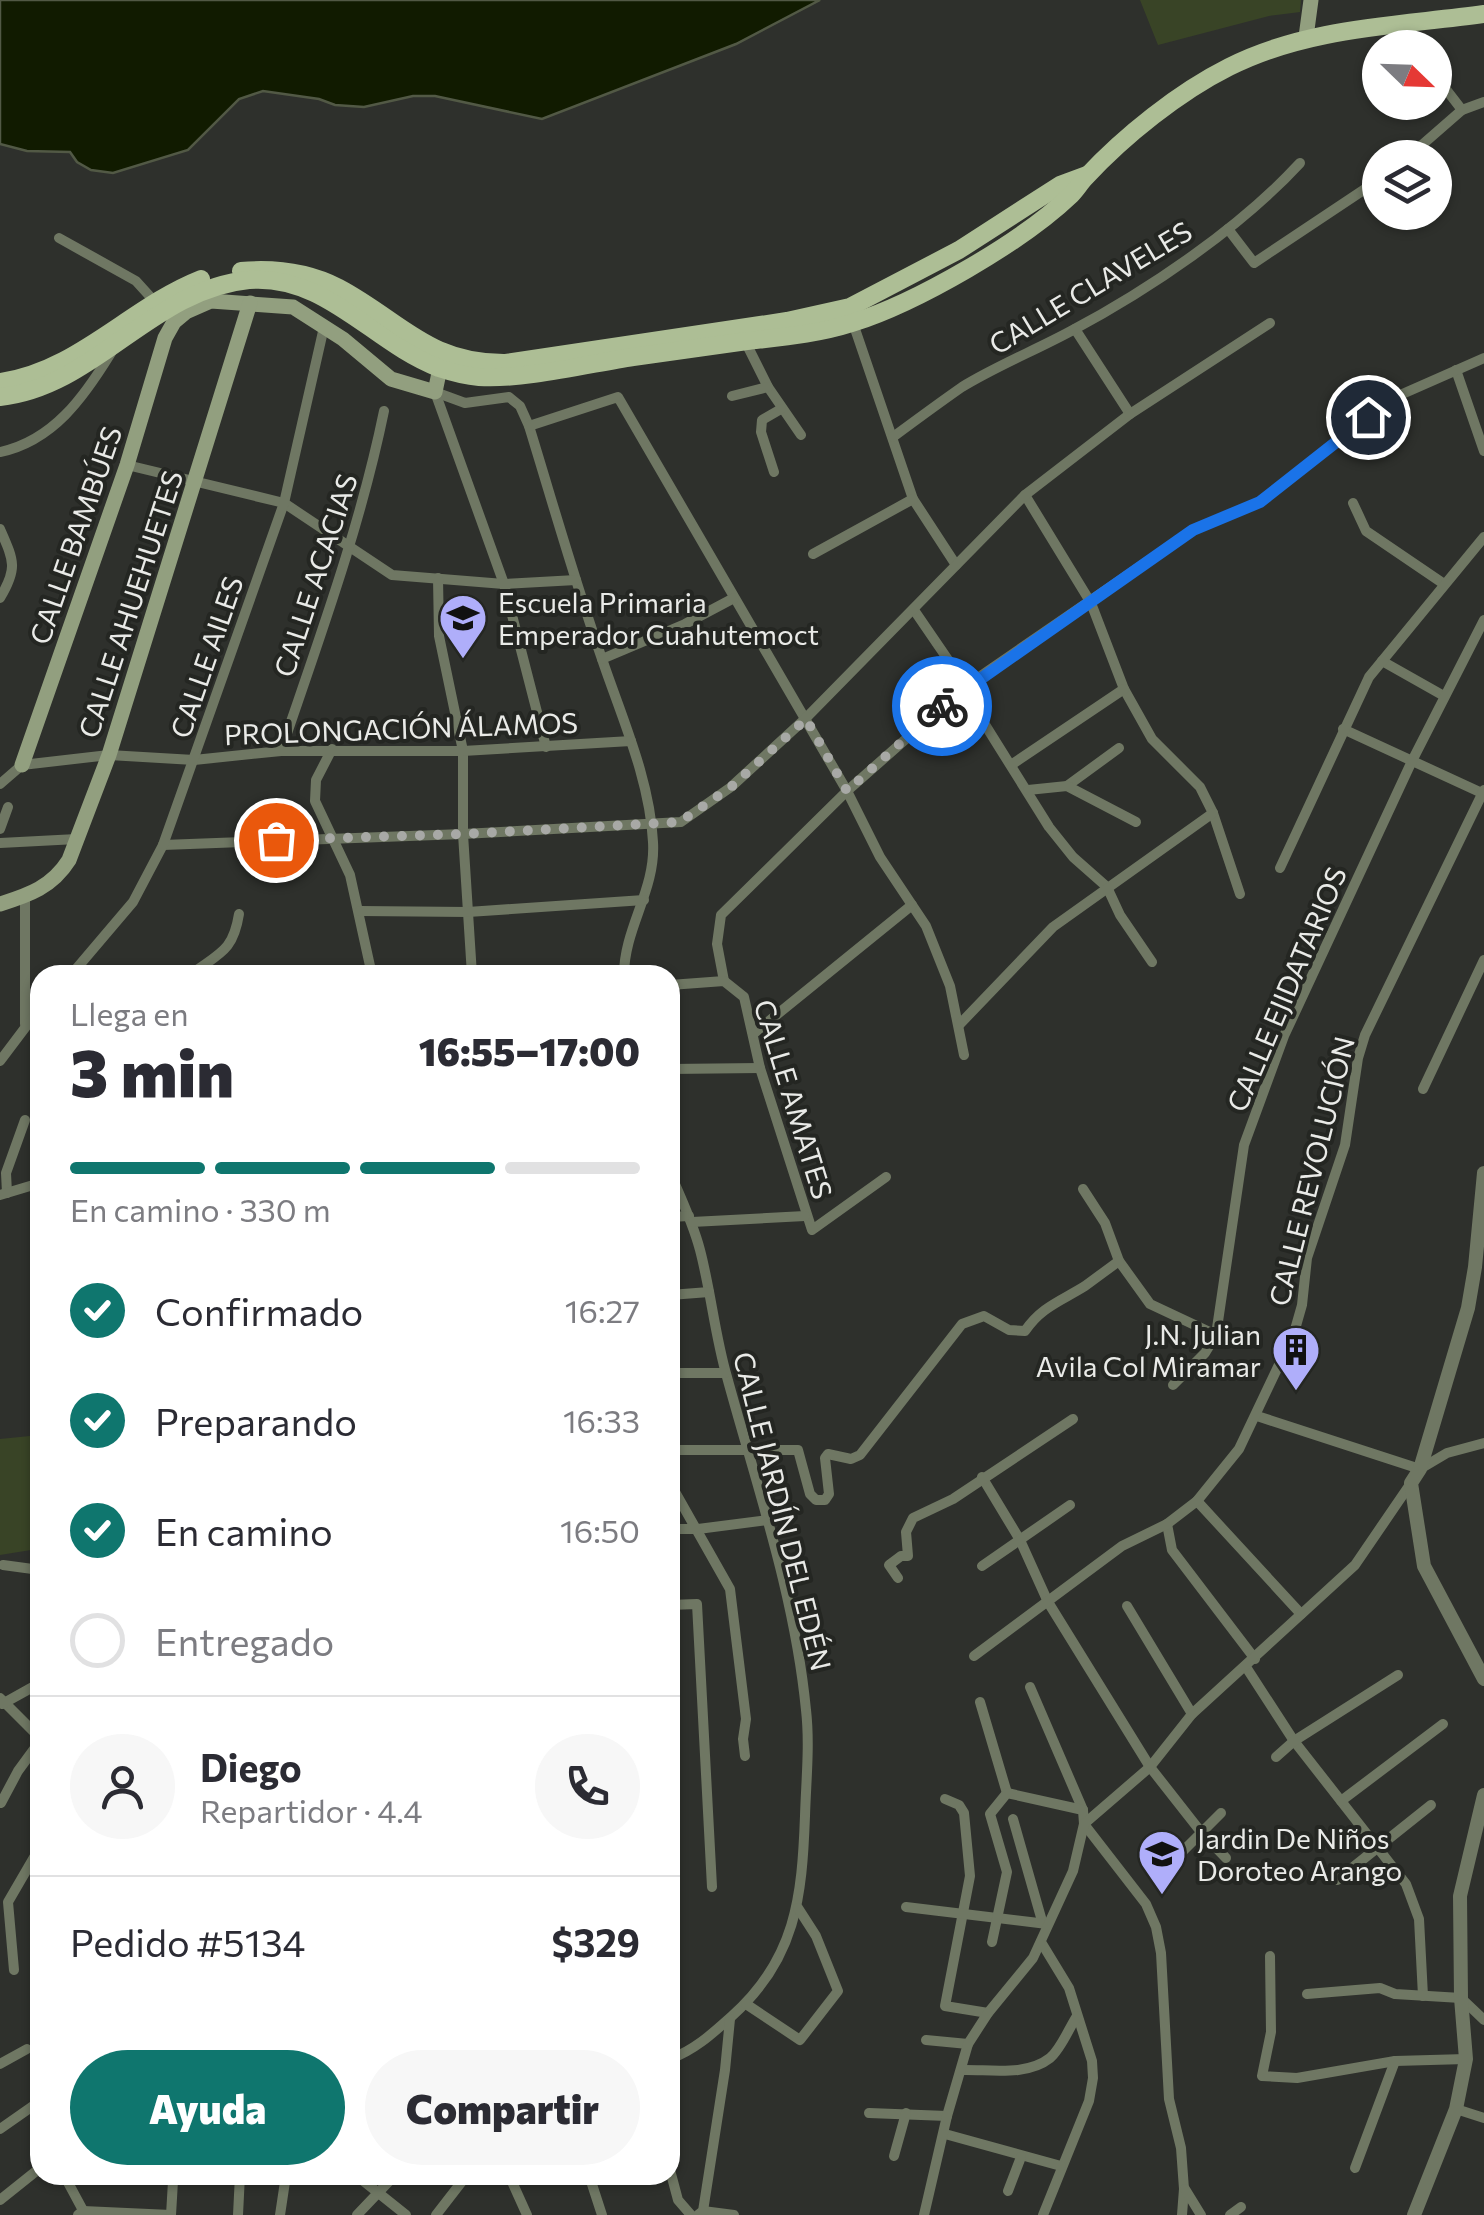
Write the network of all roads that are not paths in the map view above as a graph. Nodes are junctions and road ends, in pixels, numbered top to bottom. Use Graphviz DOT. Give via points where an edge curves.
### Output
graph roads {
  1 [pos="1314,0"];
  2 [pos="1484,14"];
  3 [pos="1400,26"];
  4 [pos="1403,30"];
  5 [pos="1312,36"];
  6 [pos="1452,97"];
  7 [pos="1484,102"];
  8 [pos="1462,110"];
  9 [pos="1428,140"];
  10 [pos="1300,163"];
  11 [pos="1087,175"];
  12 [pos="1362,191"];
  13 [pos="1228,229"];
  14 [pos="59,238"];
  15 [pos="155,302"];
  16 [pos="250,304"];
  17 [pos="853,323"];
  18 [pos="1270,323"];
  19 [pos="324,327"];
  20 [pos="1075,329"];
  21 [pos="119,340"];
  22 [pos="745,341"];
  23 [pos="1484,358"];
  24 [pos="440,368"];
  25 [pos="1456,370"];
  26 [pos="14,385"];
  27 [pos="768,387"];
  28 [pos="435,392"];
  29 [pos="732,396"];
  30 [pos="0,398"];
  31 [pos="781,408"];
  32 [pos="384,411"];
  33 [pos="1130,414"];
  34 [pos="529,426"];
  35 [pos="801,435"];
  36 [pos="893,436"];
  37 [pos="1484,450"];
  38 [pos="0,452"];
  39 [pos="128,465"];
  40 [pos="774,472"];
  41 [pos="195,482"];
  42 [pos="1025,495"];
  43 [pos="913,499"];
  44 [pos="1353,503"];
  45 [pos="284,504"];
  46 [pos="0,529"];
  47 [pos="1484,536"];
  48 [pos="350,549"];
  49 [pos="813,554"];
  50 [pos="0,563"];
  51 [pos="14,563"];
  52 [pos="956,565"];
  53 [pos="438,578"];
  54 [pos="576,580"];
  55 [pos="504,584"];
  56 [pos="1444,584"];
  57 [pos="0,598"];
  58 [pos="734,598"];
  59 [pos="1091,603"];
  60 [pos="914,610"];
  61 [pos="1484,620"];
  62 [pos="602,659"];
  63 [pos="1382,662"];
  64 [pos="966,686"];
  65 [pos="1124,688"];
  66 [pos="1444,696"];
  67 [pos="806,719"];
  68 [pos="1343,729"];
  69 [pos="631,741"];
  70 [pos="546,747"];
  71 [pos="1119,748"];
  72 [pos="332,749"];
  73 [pos="462,751"];
  74 [pos="281,752"];
  75 [pos="108,756"];
  76 [pos="194,760"];
  77 [pos="1412,762"];
  78 [pos="22,765"];
  79 [pos="1012,765"];
  80 [pos="0,768"];
  81 [pos="0,784"];
  82 [pos="1067,786"];
  83 [pos="1028,790"];
  84 [pos="847,791"];
  85 [pos="1484,793"];
  86 [pos="8,808"];
  87 [pos="1213,813"];
  88 [pos="1136,822"];
  89 [pos="652,824"];
  90 [pos="0,829"];
  91 [pos="463,834"];
  92 [pos="332,838"];
  93 [pos="77,839"];
  94 [pos="0,843"];
  95 [pos="162,845"];
  96 [pos="1280,868"];
  97 [pos="1107,887"];
  98 [pos="1240,894"];
  99 [pos="24,896"];
  100 [pos="644,900"];
  101 [pos="0,904"];
  102 [pos="912,905"];
  103 [pos="360,911"];
  104 [pos="468,912"];
  105 [pos="239,914"];
  106 [pos="1152,962"];
  107 [pos="1483,964"];
  108 [pos="79,965"];
  109 [pos="203,965"];
  110 [pos="370,965"];
  111 [pos="471,965"];
  112 [pos="624,965"];
  113 [pos="724,981"];
  114 [pos="680,985"];
  115 [pos="30,1019"];
  116 [pos="25,1024"];
  117 [pos="958,1025"];
  118 [pos="752,1034"];
  119 [pos="964,1055"];
  120 [pos="0,1061"];
  121 [pos="680,1068"];
  122 [pos="760,1068"];
  123 [pos="1422,1089"];
  124 [pos="26,1120"];
  125 [pos="1484,1173"];
  126 [pos="886,1177"];
  127 [pos="30,1186"];
  128 [pos="1083,1189"];
  129 [pos="4,1194"];
  130 [pos="680,1194"];
  131 [pos="805,1216"];
  132 [pos="680,1218"];
  133 [pos="691,1219"];
  134 [pos="1119,1261"];
  135 [pos="709,1292"];
  136 [pos="680,1294"];
  137 [pos="1216,1335"];
  138 [pos="680,1373"];
  139 [pos="725,1373"];
  140 [pos="1173,1385"];
  141 [pos="1257,1416"];
  142 [pos="1073,1420"];
  143 [pos="1484,1442"];
  144 [pos="680,1450"];
  145 [pos="749,1451"];
  146 [pos="1416,1476"];
  147 [pos="982,1477"];
  148 [pos="680,1499"];
  149 [pos="1197,1501"];
  150 [pos="1070,1504"];
  151 [pos="768,1520"];
  152 [pos="1167,1524"];
  153 [pos="680,1529"];
  154 [pos="698,1529"];
  155 [pos="1020,1540"];
  156 [pos="3,1565"];
  157 [pos="982,1566"];
  158 [pos="30,1569"];
  159 [pos="898,1578"];
  160 [pos="1048,1602"];
  161 [pos="680,1605"];
  162 [pos="1126,1606"];
  163 [pos="1300,1614"];
  164 [pos="974,1656"];
  165 [pos="1251,1663"];
  166 [pos="1398,1675"];
  167 [pos="1484,1679"];
  168 [pos="1030,1686"];
  169 [pos="30,1688"];
  170 [pos="980,1702"];
  171 [pos="1,1703"];
  172 [pos="1192,1714"];
  173 [pos="1443,1724"];
  174 [pos="30,1731"];
  175 [pos="1294,1741"];
  176 [pos="30,1754"];
  177 [pos="745,1756"];
  178 [pos="1276,1757"];
  179 [pos="1150,1767"];
  180 [pos="1007,1793"];
  181 [pos="1484,1795"];
  182 [pos="945,1800"];
  183 [pos="1341,1801"];
  184 [pos="0,1803"];
  185 [pos="1431,1805"];
  186 [pos="1083,1810"];
  187 [pos="1221,1813"];
  188 [pos="1013,1819"];
  189 [pos="1084,1824"];
  190 [pos="1200,1832"];
  191 [pos="1378,1845"];
  192 [pos="1226,1858"];
  193 [pos="30,1863"];
  194 [pos="1171,1864"];
  195 [pos="1337,1880"];
  196 [pos="712,1886"];
  197 [pos="797,1907"];
  198 [pos="906,1907"];
  199 [pos="962,1912"];
  200 [pos="996,1918"];
  201 [pos="1044,1923"];
  202 [pos="992,1942"];
  203 [pos="1041,1942"];
  204 [pos="1270,1956"];
  205 [pos="14,1970"];
  206 [pos="1307,1994"];
  207 [pos="1423,1996"];
  208 [pos="1461,1998"];
  209 [pos="746,2004"];
  210 [pos="988,2013"];
  211 [pos="1077,2016"];
  212 [pos="730,2018"];
  213 [pos="1484,2020"];
  214 [pos="926,2040"];
  215 [pos="968,2044"];
  216 [pos="26,2049"];
  217 [pos="680,2054"];
  218 [pos="1466,2059"];
  219 [pos="1395,2062"];
  220 [pos="0,2064"];
  221 [pos="961,2070"];
  222 [pos="30,2108"];
  223 [pos="1456,2109"];
  224 [pos="869,2113"];
  225 [pos="906,2113"];
  226 [pos="947,2116"];
  227 [pos="1484,2118"];
  228 [pos="0,2129"];
  229 [pos="945,2134"];
  230 [pos="894,2156"];
  231 [pos="1021,2157"];
  232 [pos="1061,2166"];
  233 [pos="1354,2168"];
  234 [pos="30,2176"];
  235 [pos="69,2185"];
  236 [pos="173,2185"];
  237 [pos="240,2185"];
  238 [pos="284,2185"];
  239 [pos="368,2185"];
  240 [pos="386,2185"];
  241 [pos="460,2185"];
  242 [pos="514,2185"];
  243 [pos="592,2185"];
  244 [pos="674,2185"];
  245 [pos="1184,2188"];
  246 [pos="1008,2191"];
  247 [pos="378,2194"];
  248 [pos="0,2200"];
  249 [pos="1241,2207"];
  250 [pos="82,2214"];
  251 [pos="697,2214"];
  252 [pos="171,2215"];
  253 [pos="238,2215"];
  254 [pos="280,2215"];
  255 [pos="357,2215"];
  256 [pos="406,2215"];
  257 [pos="436,2215"];
  258 [pos="527,2215"];
  259 [pos="602,2215"];
  260 [pos="734,2215"];
  261 [pos="924,2215"];
  262 [pos="1043,2215"];
  263 [pos="1182,2215"];
  264 [pos="1201,2215"];
  265 [pos="1230,2215"];
  266 [pos="1414,2215"];
  1 -- 5 [label="main road"];
  2 -- 3 [label="main road"];
  3 -- 4 [label="street"];
  3 -- 5 [label="main road"];
  5 -- 11 [label="main road" via="1266,50 1195,86"];
  6 -- 8 [label="street"];
  7 -- 8 [label="street"];
  8 -- 9 [label="street"];
  10 -- 13 [label="street, CALLE CLAVELES"];
  11 -- 15 [label="main road" via="850,307 506,362 432,350 338,288 292,271 230,272"];
  11 -- 17 [label="main road" via="1071,195 1001,246"];
  12 -- 13 [label="street" via="1254,263"];
  13 -- 20 [label="street, CALLE CLAVELES"];
  14 -- 15 [label="street" via="136,281"];
  15 -- 26 [label="main road"];
  16 -- 19 [label="main road" via="293,307"];
  16 -- 39 [label="main road, CALLE BAMBÚES" via="211,302 174,322"];
  16 -- 41 [label="main road, CALLE AHUEHUETES"];
  17 -- 22 [label="main road"];
  17 -- 36 [label="street"];
  18 -- 33 [label="street"];
  19 -- 28 [label="main road" via="391,379"];
  19 -- 45 [label="street, CALLE AILES"];
  20 -- 33 [label="street"];
  20 -- 36 [label="street, CALLE CLAVELES" via="964,386"];
  21 -- 24 [label="main road" via="206,289 280,282 332,300"];
  21 -- 26 [label="main road" via="67,376"];
  21 -- 38 [label="street" via="63,418 24,446"];
  22 -- 24 [label="main road" via="508,375"];
  22 -- 27 [label="street"];
  23 -- 25 [label="street"];
  24 -- 28 [label="main road"];
  25 -- 37 [label="street"];
  25 -- 59 [label="street" via="1390,399 1260,502 1193,530"];
  26 -- 30 [label="main road"];
  27 -- 29 [label="street"];
  27 -- 31 [label="street"];
  28 -- 34 [label="street" via="465,403 509,397"];
  28 -- 55 [label="street"];
  31 -- 35 [label="street"];
  31 -- 40 [label="street" via="762,420"];
  32 -- 48 [label="street, CALLE ACACIAS"];
  33 -- 42 [label="street"];
  34 -- 54 [label="street"];
  34 -- 58 [label="street" via="618,397"];
  36 -- 43 [label="street"];
  39 -- 41 [label="street"];
  39 -- 78 [label="main road, CALLE BAMBÚES"];
  41 -- 45 [label="street"];
  41 -- 75 [label="main road, CALLE AHUEHUETES"];
  42 -- 52 [label="street"];
  42 -- 59 [label="street"];
  43 -- 49 [label="street"];
  43 -- 52 [label="street"];
  44 -- 56 [label="street" via="1366,531"];
  45 -- 48 [label="street"];
  45 -- 76 [label="street, CALLE AILES"];
  46 -- 51 [label="street"];
  47 -- 56 [label="street"];
  48 -- 53 [label="street" via="392,574"];
  48 -- 74 [label="street, CALLE ACACIAS"];
  50 -- 51 [label="street"];
  51 -- 57 [label="street"];
  52 -- 60 [label="street"];
  53 -- 55 [label="street"];
  53 -- 73 [label="street" via="439,636"];
  54 -- 55 [label="street"];
  54 -- 62 [label="street"];
  55 -- 70 [label="street"];
  56 -- 63 [label="street"];
  58 -- 62 [label="street"];
  58 -- 67 [label="street"];
  59 -- 64 [label="street"];
  59 -- 65 [label="street"];
  60 -- 64 [label="street"];
  60 -- 67 [label="street"];
  61 -- 66 [label="street, CALLE EJIDATARIOS"];
  62 -- 69 [label="street"];
  63 -- 66 [label="street"];
  63 -- 68 [label="street"];
  64 -- 79 [label="street"];
  64 -- 84 [label="street"];
  65 -- 79 [label="street"];
  65 -- 87 [label="street" via="1152,740 1200,787"];
  66 -- 77 [label="street, CALLE EJIDATARIOS"];
  67 -- 84 [label="street"];
  67 -- 89 [label="street" via="706,806 680,822"];
  68 -- 77 [label="street"];
  68 -- 96 [label="street"];
  69 -- 70 [label="street, PROLONGACIÓN ÁLAMOS"];
  69 -- 89 [label="street"];
  70 -- 73 [label="street, PROLONGACIÓN ÁLAMOS"];
  71 -- 82 [label="street"];
  72 -- 73 [label="street, PROLONGACIÓN ÁLAMOS"];
  72 -- 74 [label="street, PROLONGACIÓN ÁLAMOS"];
  72 -- 92 [label="street" via="316,780 315,801"];
  73 -- 91 [label="street"];
  74 -- 76 [label="street, PROLONGACIÓN ÁLAMOS"];
  75 -- 76 [label="street, PROLONGACIÓN ÁLAMOS"];
  75 -- 78 [label="street, PROLONGACIÓN ÁLAMOS"];
  75 -- 93 [label="main road, CALLE AHUEHUETES"];
  76 -- 95 [label="street, CALLE AILES"];
  77 -- 85 [label="street"];
  77 -- 137 [label="street, CALLE EJIDATARIOS" via="1284,1036 1244,1145"];
  78 -- 80 [label="street, PROLONGACIÓN ÁLAMOS"];
  78 -- 81 [label="street"];
  79 -- 83 [label="street"];
  82 -- 83 [label="street"];
  82 -- 88 [label="street"];
  83 -- 97 [label="street" via="1073,857"];
  84 -- 102 [label="street"];
  84 -- 113 [label="street" via="721,914 717,944"];
  85 -- 141 [label="street, CALLE REVOLUCIÓN" via="1366,1036 1344,1145 1307,1258 1302,1305"];
  86 -- 90 [label="street"];
  87 -- 97 [label="street"];
  87 -- 98 [label="street"];
  89 -- 91 [label="street"];
  89 -- 100 [label="street" via="653,868"];
  91 -- 92 [label="street"];
  91 -- 104 [label="street"];
  92 -- 95 [label="street"];
  92 -- 103 [label="street"];
  93 -- 94 [label="street"];
  93 -- 99 [label="main road, CALLE AHUEHUETES" via="59,876"];
  95 -- 108 [label="street, CALLE AILES" via="133,902"];
  97 -- 106 [label="street"];
  97 -- 117 [label="street" via="1053,928"];
  99 -- 101 [label="main road, CALLE AHUEHUETES"];
  99 -- 116 [label="street"];
  100 -- 104 [label="street"];
  100 -- 112 [label="street"];
  102 -- 117 [label="street" via="935,947"];
  102 -- 118 [label="street"];
  103 -- 104 [label="street"];
  103 -- 110 [label="street"];
  104 -- 111 [label="street"];
  105 -- 109 [label="street" via="235,938"];
  107 -- 123 [label="street"];
  113 -- 114 [label="street, CALLE AMATES"];
  113 -- 118 [label="street, CALLE AMATES" via="744,997"];
  115 -- 116 [label="street"];
  116 -- 120 [label="street"];
  117 -- 119 [label="street"];
  118 -- 122 [label="street, CALLE AMATES"];
  121 -- 122 [label="street"];
  122 -- 131 [label="street, CALLE AMATES"];
  124 -- 129 [label="street"];
  125 -- 146 [label="street" via="1468,1308"];
  126 -- 131 [label="street, CALLE AMATES" via="812,1230"];
  127 -- 129 [label="street"];
  128 -- 134 [label="street"];
  130 -- 133 [label="street, CALLE JARDÍN DEL EDÉN"];
  131 -- 133 [label="street"];
  132 -- 133 [label="street"];
  133 -- 135 [label="street, CALLE JARDÍN DEL EDÉN"];
  134 -- 137 [label="street" via="1150,1304"];
  134 -- 145 [label="street" via="1036,1314 1024,1331 984,1316 962,1324 860,1455 828,1454 825,1500 810,1494 798,1450"];
  135 -- 136 [label="street"];
  135 -- 139 [label="street, CALLE JARDÍN DEL EDÉN"];
  137 -- 140 [label="street"];
  138 -- 139 [label="street"];
  139 -- 145 [label="street, CALLE JARDÍN DEL EDÉN"];
  141 -- 146 [label="street"];
  141 -- 149 [label="street, CALLE REVOLUCIÓN"];
  142 -- 147 [label="street"];
  143 -- 146 [label="street" via="1447,1453"];
  144 -- 145 [label="street"];
  145 -- 151 [label="street, CALLE JARDÍN DEL EDÉN"];
  146 -- 163 [label="street" via="1355,1565"];
  146 -- 167 [label="street" via="1424,1566"];
  147 -- 155 [label="street"];
  147 -- 159 [label="street" via="913,1518 904,1556 890,1563"];
  148 -- 154 [label="street"];
  149 -- 152 [label="street, CALLE REVOLUCIÓN"];
  149 -- 163 [label="street"];
  150 -- 155 [label="street"];
  151 -- 154 [label="street"];
  151 -- 197 [label="street, CALLE JARDÍN DEL EDÉN" via="807,1714"];
  152 -- 160 [label="street, CALLE REVOLUCIÓN" via="1122,1546"];
  152 -- 165 [label="street" via="1172,1550"];
  153 -- 154 [label="street"];
  154 -- 177 [label="street" via="730,1589"];
  155 -- 157 [label="street"];
  155 -- 160 [label="street"];
  156 -- 158 [label="street"];
  160 -- 164 [label="street, CALLE REVOLUCIÓN"];
  160 -- 179 [label="street"];
  161 -- 196 [label="street" via="698,1604"];
  162 -- 172 [label="street"];
  163 -- 165 [label="street"];
  165 -- 172 [label="street"];
  165 -- 175 [label="street"];
  166 -- 175 [label="street"];
  168 -- 186 [label="street"];
  169 -- 171 [label="street"];
  170 -- 180 [label="street"];
  171 -- 174 [label="street"];
  172 -- 179 [label="street"];
  173 -- 183 [label="street"];
  175 -- 178 [label="street"];
  175 -- 183 [label="street"];
  176 -- 184 [label="street"];
  179 -- 189 [label="street"];
  179 -- 190 [label="street"];
  180 -- 186 [label="street"];
  180 -- 200 [label="street" via="990,1814 1007,1872"];
  181 -- 208 [label="street" via="1460,1896"];
  182 -- 199 [label="street" via="959,1804 966,1826 970,1876"];
  183 -- 191 [label="street"];
  185 -- 191 [label="street"];
  186 -- 189 [label="street"];
  187 -- 190 [label="street"];
  188 -- 201 [label="street"];
  189 -- 201 [label="street" via="1073,1871"];
  189 -- 245 [label="street" via="1146,1904 1156,1928 1169,2099"];
  190 -- 192 [label="street"];
  190 -- 194 [label="street"];
  191 -- 195 [label="street"];
  191 -- 207 [label="street" via="1406,1884 1419,1919"];
  193 -- 205 [label="street" via="8,1902"];
  197 -- 209 [label="street, CALLE JARDÍN DEL EDÉN" via="771,1973"];
  197 -- 209 [label="street" via="838,1991 800,2040"];
  198 -- 199 [label="street"];
  199 -- 200 [label="street"];
  199 -- 210 [label="street" via="944,2006"];
  200 -- 201 [label="street"];
  200 -- 202 [label="street"];
  201 -- 203 [label="street"];
  203 -- 210 [label="street"];
  203 -- 211 [label="street" via="1069,1988"];
  204 -- 219 [label="street" via="1271,2032 1262,2076 1297,2078"];
  206 -- 207 [label="street" via="1380,1988"];
  207 -- 208 [label="street"];
  208 -- 213 [label="street"];
  208 -- 218 [label="street"];
  209 -- 212 [label="street, CALLE JARDÍN DEL EDÉN"];
  210 -- 215 [label="street"];
  211 -- 221 [label="street" via="1049,2059 1010,2073"];
  211 -- 232 [label="street" via="1092,2061 1092,2090"];
  212 -- 217 [label="street, CALLE JARDÍN DEL EDÉN"];
  212 -- 251 [label="street"];
  214 -- 215 [label="street"];
  215 -- 221 [label="street"];
  216 -- 220 [label="street"];
  218 -- 219 [label="street"];
  218 -- 223 [label="street"];
  219 -- 233 [label="street"];
  221 -- 226 [label="street"];
  222 -- 228 [label="street"];
  223 -- 227 [label="street"];
  223 -- 266 [label="street"];
  224 -- 225 [label="street"];
  225 -- 226 [label="street"];
  225 -- 230 [label="street"];
  226 -- 229 [label="street"];
  229 -- 231 [label="street"];
  229 -- 261 [label="street"];
  231 -- 232 [label="street"];
  231 -- 246 [label="street"];
  232 -- 262 [label="street"];
  234 -- 248 [label="street"];
  235 -- 250 [label="street"];
  236 -- 252 [label="street"];
  237 -- 253 [label="street"];
  238 -- 254 [label="street"];
  239 -- 247 [label="street"];
  240 -- 247 [label="street"];
  241 -- 257 [label="street"];
  242 -- 258 [label="street"];
  243 -- 259 [label="street"];
  244 -- 251 [label="street" via="678,2200"];
  245 -- 263 [label="street"];
  245 -- 264 [label="street"];
  247 -- 255 [label="street"];
  247 -- 256 [label="street"];
  249 -- 265 [label="street"];
  250 -- 252 [label="street"];
  251 -- 260 [label="street"];
}
